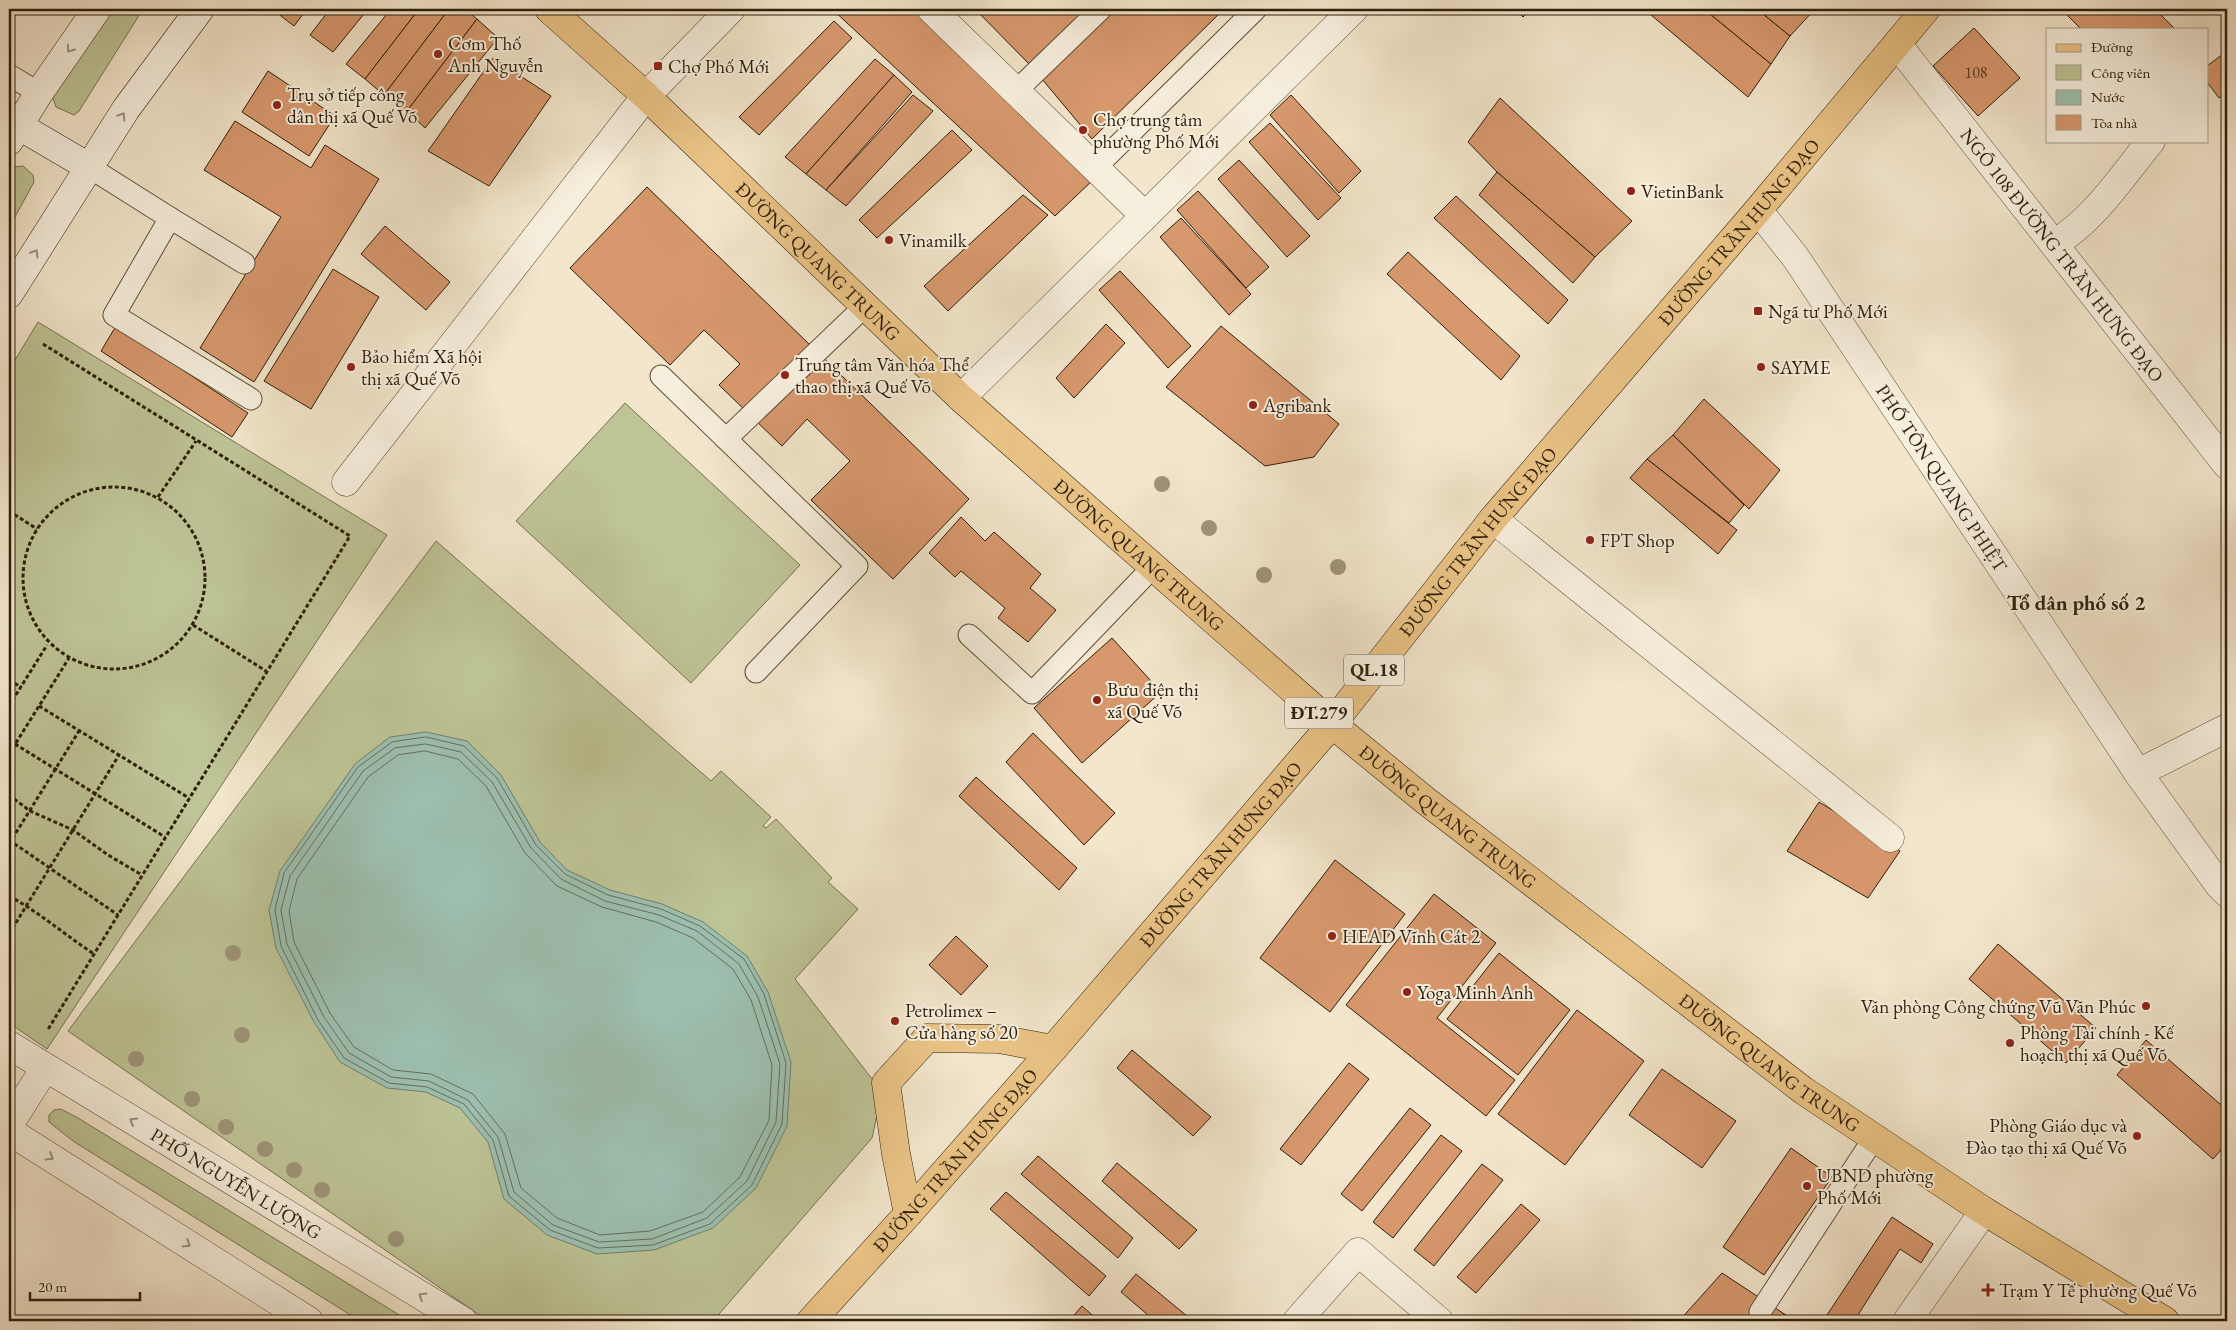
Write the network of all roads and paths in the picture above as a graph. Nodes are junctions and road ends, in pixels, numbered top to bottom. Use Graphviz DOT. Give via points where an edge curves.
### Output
graph roads {
  1 [pos="97,9"];
  2 [pos="200,9"];
  3 [pos="549,9"];
  4 [pos="731,9"];
  5 [pos="931,9"];
  6 [pos="1102,9"];
  7 [pos="1256,9"];
  8 [pos="1354,9"];
  9 [pos="1926,9"];
  10 [pos="1897,44"];
  11 [pos="9,75"];
  12 [pos="1016,91"];
  13 [pos="39,93"];
  14 [pos="646,96"];
  15 [pos="14,134"];
  16 [pos="2150,142"];
  17 [pos="89,167"];
  18 [pos="1095,168"];
  19 [pos="1758,210"];
  20 [pos="1145,216"];
  21 [pos="170,218"];
  22 [pos="2055,243"];
  23 [pos="244,264"];
  24 [pos="9,294"];
  25 [pos="865,306"];
  26 [pos="43,344"];
  27 [pos="661,376"];
  28 [pos="961,398"];
  29 [pos="251,399"];
  30 [pos="726,439"];
  31 [pos="196,441"];
  32 [pos="2227,465"];
  33 [pos="346,482"];
  34 [pos="158,498"];
  35 [pos="9,510"];
  36 [pos="1493,518"];
  37 [pos="37,529"];
  38 [pos="1153,567"];
  39 [pos="193,625"];
  40 [pos="969,635"];
  41 [pos="47,645"];
  42 [pos="69,658"];
  43 [pos="266,671"];
  44 [pos="756,672"];
  45 [pos="9,680"];
  46 [pos="21,687"];
  47 [pos="9,706"];
  48 [pos="39,706"];
  49 [pos="1332,724"];
  50 [pos="2227,728"];
  51 [pos="79,731"];
  52 [pos="15,744"];
  53 [pos="9,754"];
  54 [pos="119,755"];
  55 [pos="56,770"];
  56 [pos="2138,773"];
  57 [pos="9,795"];
  58 [pos="95,795"];
  59 [pos="189,798"];
  60 [pos="30,811"];
  61 [pos="73,830"];
  62 [pos="165,838"];
  63 [pos="1890,838"];
  64 [pos="9,842"];
  65 [pos="50,868"];
  66 [pos="142,875"];
  67 [pos="2227,893"];
  68 [pos="9,896"];
  69 [pos="26,905"];
  70 [pos="118,915"];
  71 [pos="9,934"];
  72 [pos="94,954"];
  73 [pos="47,1031"];
  74 [pos="9,1045"];
  75 [pos="1053,1049"];
  76 [pos="45,1068"];
  77 [pos="9,1125"];
  78 [pos="9,1131"];
  79 [pos="1874,1138"];
  80 [pos="1984,1211"];
  81 [pos="908,1214"];
  82 [pos="1760,1312"];
  83 [pos="309,1321"];
  84 [pos="463,1321"];
  85 [pos="811,1321"];
  86 [pos="1296,1321"];
  87 [pos="1439,1321"];
  88 [pos="1907,1321"];
  89 [pos="2165,1321"];
  1 -- 13 [label="street, one-way"];
  17 -- 2 [label="street, one-way" via="126,109"];
  3 -- 14 [label="main road, ĐƯỜNG QUANG TRUNG / ĐT.279"];
  4 -- 14 [label="street"];
  5 -- 12 [label="street"];
  6 -- 12 [label="lane"];
  7 -- 18 [label="lane"];
  8 -- 20 [label="street"];
  9 -- 10 [label="main road, ĐƯỜNG TRẦN HƯNG ĐẠO / QL.18"];
  10 -- 19 [label="main road, ĐƯỜNG TRẦN HƯNG ĐẠO / QL.18"];
  10 -- 22 [label="street, NGÕ 108 ĐƯỜNG TRẦN HƯNG ĐẠO"];
  11 -- 13 [label="lane"];
  12 -- 18 [label="street"];
  13 -- 15 [label="street"];
  14 -- 25 [label="main road, ĐƯỜNG QUANG TRUNG / ĐT.279"];
  14 -- 33 [label="street"];
  15 -- 17 [label="street"];
  16 -- 22 [label="street" via="2085,220"];
  17 -- 21 [label="lane"];
  24 -- 17 [label="street, one-way"];
  18 -- 20 [label="street"];
  19 -- 36 [label="main road, ĐƯỜNG TRẦN HƯNG ĐẠO / QL.18"];
  19 -- 56 [label="street, PHỐ TÔN QUANG PHIỆT" via="1796,258"];
  20 -- 28 [label="street"];
  21 -- 23 [label="lane"];
  21 -- 29 [label="lane" via="114,315"];
  22 -- 32 [label="street, NGÕ 108 ĐƯỜNG TRẦN HƯNG ĐẠO"];
  25 -- 28 [label="main road, ĐƯỜNG QUANG TRUNG / ĐT.279"];
  25 -- 30 [label="lane"];
  26 -- 31 [label="path"];
  27 -- 30 [label="lane"];
  28 -- 38 [label="main road, ĐƯỜNG QUANG TRUNG / ĐT.279"];
  30 -- 44 [label="lane" via="857,566"];
  31 -- 34 [label="path"];
  31 -- 43 [label="path" via="350,536"];
  34 -- 37 [label="path" via="125,487 92,489 61,504"];
  34 -- 39 [label="path" via="186,521 203,554 206,590"];
  35 -- 37 [label="path"];
  36 -- 49 [label="main road, ĐƯỜNG TRẦN HƯNG ĐẠO / QL.18"];
  36 -- 63 [label="street"];
  37 -- 41 [label="path" via="25,557 23,588 32,617"];
  38 -- 40 [label="lane" via="1032,693"];
  38 -- 49 [label="main road, ĐƯỜNG QUANG TRUNG / ĐT.279"];
  39 -- 42 [label="path" via="167,653 144,665 106,670"];
  39 -- 43 [label="path"];
  41 -- 42 [label="path"];
  41 -- 46 [label="path"];
  42 -- 48 [label="path"];
  43 -- 59 [label="path"];
  45 -- 46 [label="path"];
  46 -- 47 [label="path"];
  48 -- 51 [label="path"];
  48 -- 52 [label="path"];
  49 -- 75 [label="main road, ĐƯỜNG TRẦN HƯNG ĐẠO / QL.18"];
  49 -- 79 [label="main road, ĐƯỜNG QUANG TRUNG / ĐT.279" via="1426,801 1788,1079"];
  50 -- 56 [label="street"];
  51 -- 54 [label="path"];
  51 -- 55 [label="path"];
  52 -- 53 [label="path"];
  52 -- 55 [label="path"];
  54 -- 58 [label="path"];
  54 -- 59 [label="path"];
  55 -- 58 [label="path"];
  55 -- 60 [label="path"];
  56 -- 67 [label="street, PHỐ TÔN QUANG PHIỆT"];
  57 -- 60 [label="path"];
  58 -- 61 [label="path"];
  58 -- 62 [label="path"];
  59 -- 62 [label="path"];
  60 -- 61 [label="path"];
  60 -- 64 [label="path"];
  61 -- 65 [label="path"];
  61 -- 66 [label="path"];
  62 -- 66 [label="path"];
  64 -- 65 [label="path"];
  65 -- 69 [label="path"];
  65 -- 70 [label="path"];
  66 -- 70 [label="path"];
  68 -- 69 [label="path"];
  69 -- 71 [label="path"];
  69 -- 72 [label="path"];
  70 -- 72 [label="path"];
  72 -- 73 [label="path"];
  74 -- 76 [label="street, PHỐ NGUYỄN LƯỢNG"];
  75 -- 81 [label="main road, ĐƯỜNG TRẦN HƯNG ĐẠO / QL.18"];
  75 -- 81 [label="main road" via="999,1039 927,1038 886,1083"];
  76 -- 77 [label="street"];
  84 -- 76 [label="street, PHỐ NGUYỄN LƯỢNG, one-way"];
  78 -- 83 [label="street, one-way"];
  79 -- 80 [label="main road, ĐƯỜNG QUANG TRUNG / ĐT.279"];
  79 -- 82 [label="lane"];
  80 -- 88 [label="street"];
  80 -- 89 [label="main road, ĐƯỜNG QUANG TRUNG / ĐT.279"];
  81 -- 85 [label="main road, ĐƯỜNG TRẦN HƯNG ĐẠO / QL.18"];
  86 -- 87 [label="street" via="1358,1252"];
}
